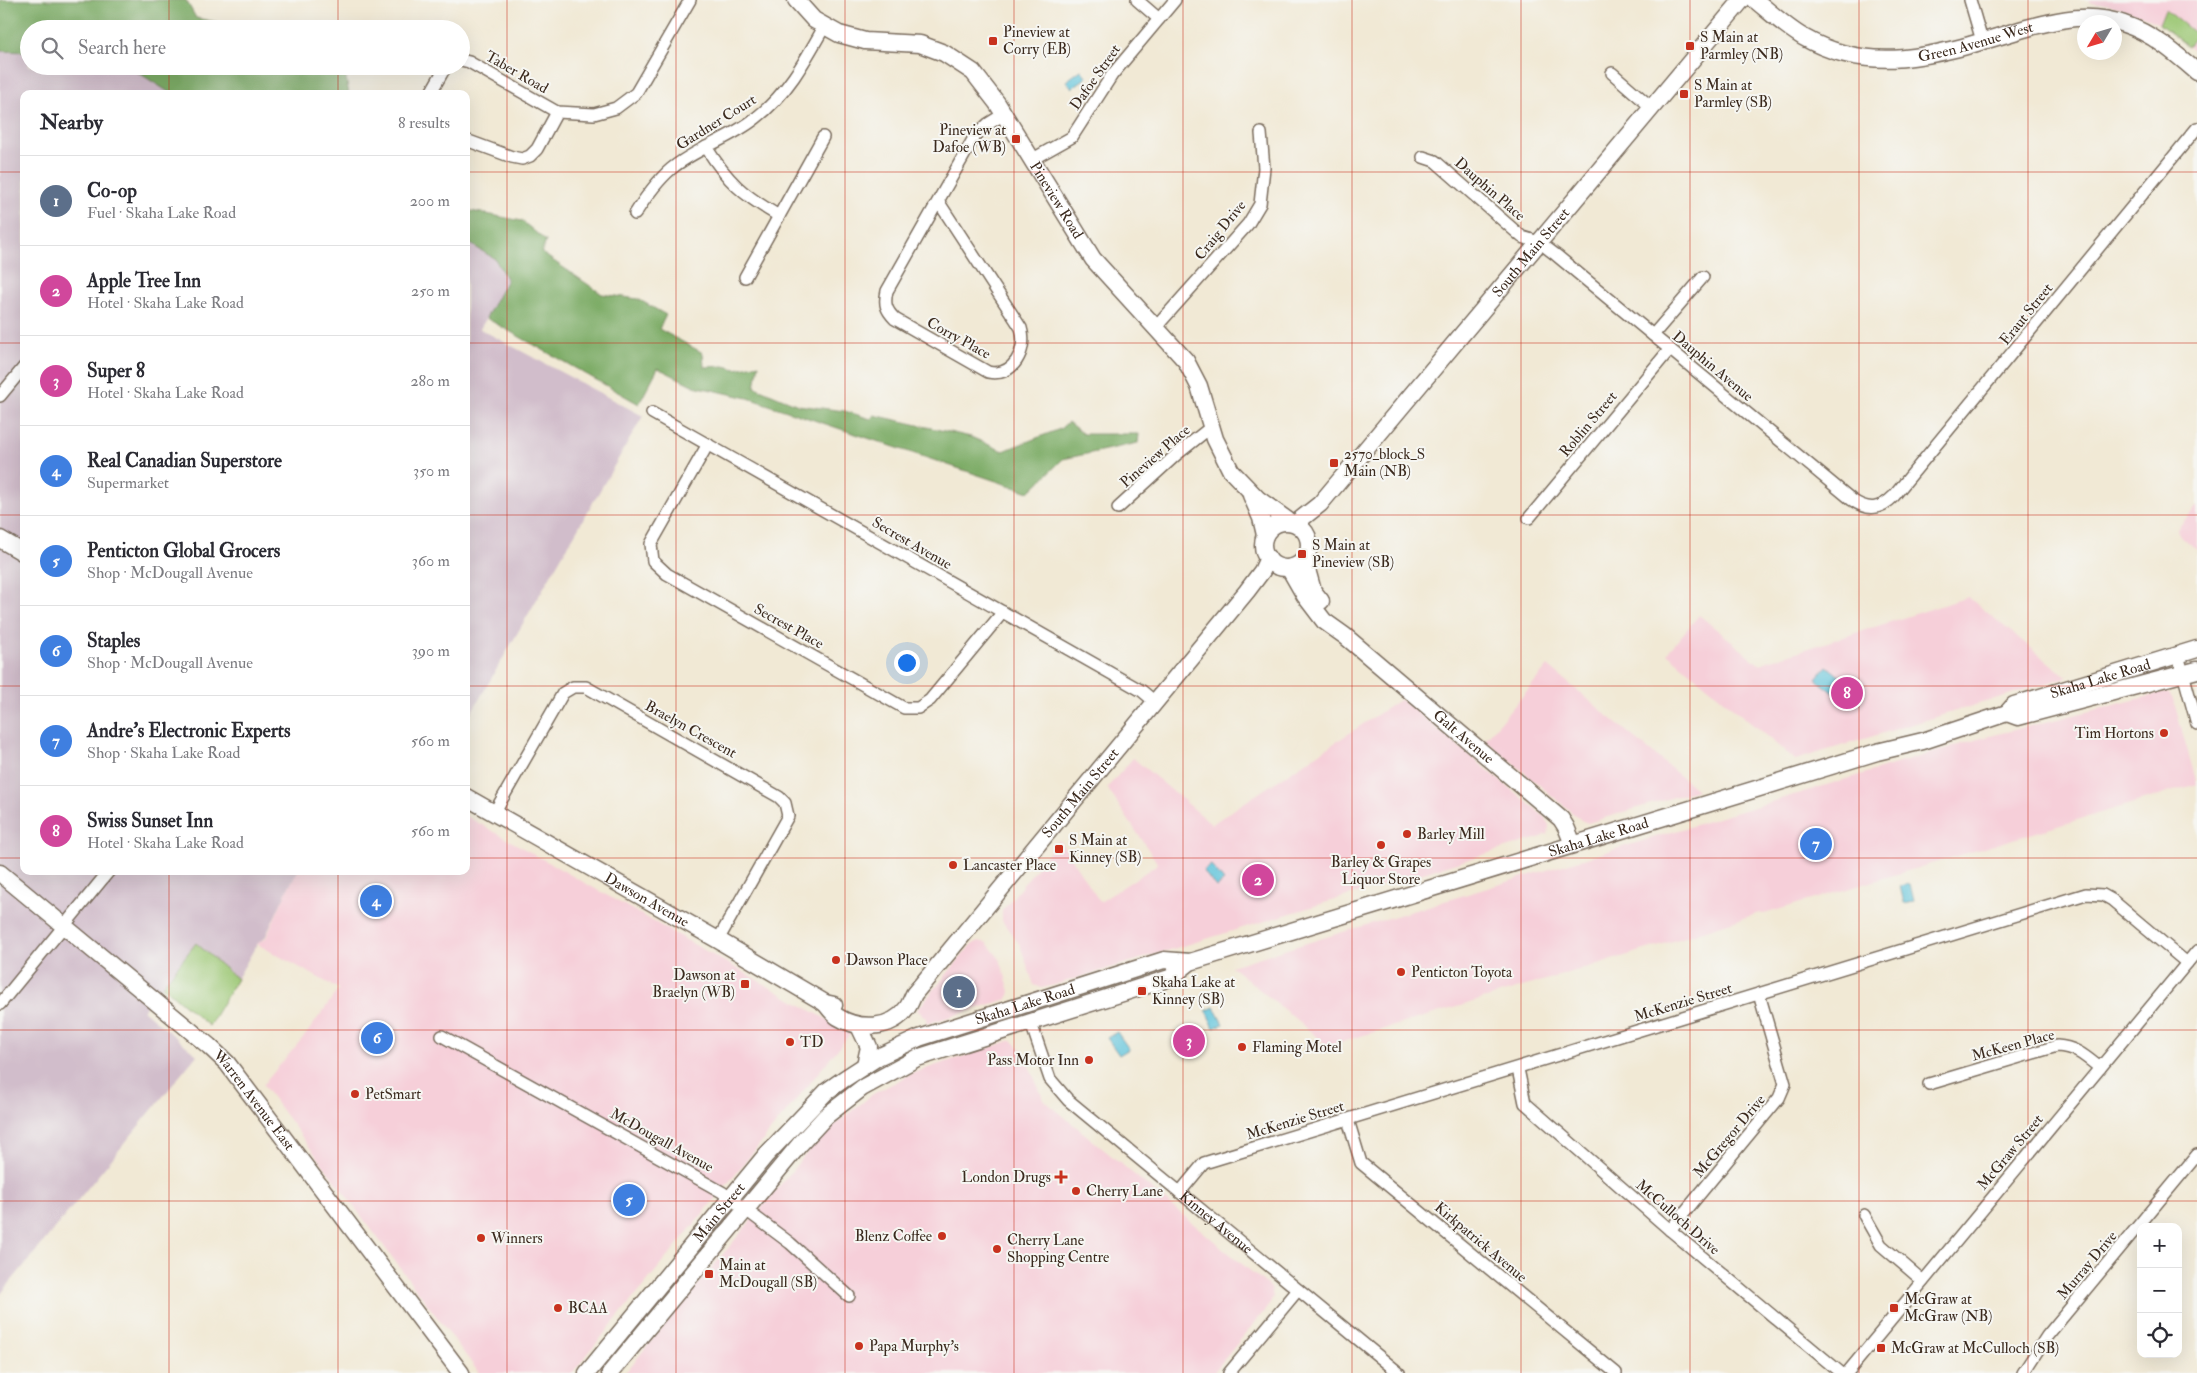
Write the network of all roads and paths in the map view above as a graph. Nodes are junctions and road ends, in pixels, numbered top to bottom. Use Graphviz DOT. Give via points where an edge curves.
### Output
graph roads {
  1 [pos="796,0"];
  2 [pos="1136,0"];
  3 [pos="1175,0"];
  4 [pos="1742,0"];
  5 [pos="1755,0"];
  6 [pos="1970,0"];
  7 [pos="688,1"];
  8 [pos="1159,19"];
  9 [pos="824,27"];
  10 [pos="1982,41"];
  11 [pos="470,63"];
  12 [pos="2197,72"];
  13 [pos="1612,73"];
  14 [pos="441,75"];
  15 [pos="432,90"];
  16 [pos="1651,108"];
  17 [pos="557,112"];
  18 [pos="1004,114"];
  19 [pos="2197,128"];
  20 [pos="1261,133"];
  21 [pos="823,138"];
  22 [pos="470,141"];
  23 [pos="706,147"];
  24 [pos="1423,156"];
  25 [pos="1031,160"];
  26 [pos="938,201"];
  27 [pos="635,214"];
  28 [pos="779,216"];
  29 [pos="1539,242"];
  30 [pos="1703,276"];
  31 [pos="744,277"];
  32 [pos="1156,327"];
  33 [pos="1653,335"];
  34 [pos="1670,350"];
  35 [pos="20,372"];
  36 [pos="0,396"];
  37 [pos="652,413"];
  38 [pos="1211,427"];
  39 [pos="708,444"];
  40 [pos="1249,490"];
  41 [pos="1320,504"];
  42 [pos="1118,508"];
  43 [pos="1870,508"];
  44 [pos="1529,518"];
  45 [pos="1293,523"];
  46 [pos="1265,535"];
  47 [pos="1308,536"];
  48 [pos="0,540"];
  49 [pos="20,551"];
  50 [pos="1268,558"];
  51 [pos="1304,559"];
  52 [pos="1286,568"];
  53 [pos="1247,591"];
  54 [pos="1003,612"];
  55 [pos="1345,636"];
  56 [pos="2197,649"];
  57 [pos="2178,654"];
  58 [pos="2190,672"];
  59 [pos="1155,702"];
  60 [pos="2007,713"];
  61 [pos="2197,724"];
  62 [pos="470,799"];
  63 [pos="494,813"];
  64 [pos="1556,815"];
  65 [pos="1573,844"];
  66 [pos="1554,850"];
  67 [pos="0,873"];
  68 [pos="106,875"];
  69 [pos="64,926"];
  70 [pos="718,940"];
  71 [pos="2197,950"];
  72 [pos="1190,962"];
  73 [pos="2187,963"];
  74 [pos="1759,994"];
  75 [pos="0,1004"];
  76 [pos="1027,1005"];
  77 [pos="865,1023"];
  78 [pos="1031,1023"];
  79 [pos="442,1036"];
  80 [pos="865,1065"];
  81 [pos="2100,1068"];
  82 [pos="1518,1069"];
  83 [pos="889,1072"];
  84 [pos="1929,1084"];
  85 [pos="1348,1120"];
  86 [pos="2197,1155"];
  87 [pos="1180,1192"];
  88 [pos="731,1198"];
  89 [pos="746,1209"];
  90 [pos="1864,1216"];
  91 [pos="1670,1230"];
  92 [pos="1923,1281"];
  93 [pos="1298,1290"];
  94 [pos="849,1296"];
  95 [pos="461,1373"];
  96 [pos="587,1373"];
  97 [pos="610,1373"];
  98 [pos="1229,1373"];
  99 [pos="1399,1373"];
  100 [pos="1616,1373"];
  101 [pos="1841,1373"];
  102 [pos="1847,1373"];
  103 [pos="2023,1373"];
  1 -- 9 [label="street, Pineview Road" via="806,14"];
  2 -- 8 [label="street"];
  3 -- 8 [label="street, Dafoe Street"];
  4 -- 16 [label="street, South Main Street"];
  5 -- 10 [label="street, Green Avenue West" via="1801,36 1847,56 1900,60"];
  6 -- 10 [label="street"];
  7 -- 17 [label="street, Taber Road" via="636,93 616,108 594,114"];
  8 -- 25 [label="street, Dafoe Street" via="1112,75 1072,137"];
  9 -- 18 [label="street, Pineview Road" via="854,39 909,43 944,54 973,72"];
  9 -- 23 [label="street, Gardner Court" via="797,73 773,103 755,119"];
  10 -- 12 [label="street, Green Avenue West" via="2067,19 2100,18 2145,33"];
  11 -- 17 [label="street, Taber Road"];
  13 -- 16 [label="street"];
  14 -- 15 [label="street"];
  16 -- 29 [label="street, South Main Street"];
  17 -- 22 [label="street, Taber Road" via="537,149 522,159"];
  18 -- 25 [label="street, Pineview Road"];
  18 -- 26 [label="street, Corry Place" via="975,136"];
  19 -- 43 [label="street, Eraut Street" via="1894,496 1882,506"];
  20 -- 32 [label="street, Craig Drive" via="1264,168 1260,204 1248,224"];
  21 -- 28 [label="street"];
  23 -- 27 [label="street, Gardner Court" via="671,169"];
  23 -- 28 [label="street" via="732,184"];
  24 -- 29 [label="street, Dauphin Place" via="1435,161 1522,236"];
  25 -- 32 [label="street, Pineview Road" via="1093,259"];
  26 -- 26 [label="street, Corry Place" via="887,291 884,300 887,311 895,319 988,372 1006,372 1023,348 1025,339 1021,328"];
  28 -- 31 [label="street"];
  29 -- 33 [label="street, Dauphin Avenue"];
  29 -- 41 [label="street, South Main Street"];
  30 -- 33 [label="street"];
  32 -- 38 [label="street, Pineview Road" via="1192,370"];
  33 -- 34 [label="street, Dauphin Avenue"];
  34 -- 43 [label="street, Dauphin Avenue" via="1852,500"];
  34 -- 44 [label="street, Roblin Street"];
  35 -- 36 [label="street"];
  37 -- 39 [label="street, Secrest Avenue"];
  38 -- 40 [label="street, Pineview Road" via="1223,458"];
  38 -- 42 [label="street, Pineview Place"];
  39 -- 54 [label="street, Secrest Avenue"];
  39 -- 54 [label="street, Secrest Place" via="651,544 653,561 667,574 904,708 918,708 930,700"];
  40 -- 45 [label="street, Pineview Road"];
  40 -- 46 [label="street, Pineview Road"];
  41 -- 45 [label="street, South Main Street"];
  41 -- 47 [label="street, South Main Street"];
  45 -- 46 [label="street" via="1278,523"];
  45 -- 47 [label="street"];
  46 -- 50 [label="street" via="1263,547"];
  47 -- 51 [label="street" via="1309,548"];
  48 -- 49 [label="street"];
  50 -- 52 [label="street" via="1277,566"];
  50 -- 53 [label="street, South Main Street"];
  51 -- 52 [label="street"];
  51 -- 55 [label="street, Galt Avenue" via="1313,591"];
  52 -- 53 [label="street, South Main Street"];
  52 -- 55 [label="street, Galt Avenue" via="1324,621"];
  53 -- 59 [label="street, South Main Street"];
  54 -- 59 [label="street, Secrest Avenue" via="1142,691"];
  55 -- 64 [label="street, Galt Avenue"];
  56 -- 57 [label="street, Skaha Lake Road"];
  57 -- 58 [label="street"];
  57 -- 60 [label="street, Skaha Lake Road" via="2014,705"];
  58 -- 60 [label="street, Skaha Lake Road" via="2018,718"];
  58 -- 61 [label="street"];
  59 -- 77 [label="street, South Main Street" via="914,994 908,1008 890,1022"];
  60 -- 65 [label="street, Skaha Lake Road" via="1923,741"];
  62 -- 63 [label="street, Dawson Avenue"];
  63 -- 70 [label="street, Dawson Avenue"];
  63 -- 70 [label="street, Braelyn Crescent" via="563,693 573,687 586,687 715,759 779,797 785,803 788,816"];
  64 -- 65 [label="street, Galt Avenue" via="1566,826"];
  64 -- 66 [label="street" via="1558,835"];
  65 -- 66 [label="street, Skaha Lake Road"];
  66 -- 72 [label="street, Skaha Lake Road"];
  67 -- 69 [label="street, Warren Avenue East"];
  68 -- 69 [label="street"];
  69 -- 75 [label="street"];
  69 -- 95 [label="street, Warren Avenue East" via="227,1063"];
  70 -- 77 [label="street, Dawson Avenue" via="824,1003 837,1017"];
  71 -- 73 [label="street, McGraw Street"];
  72 -- 76 [label="street, Skaha Lake Road" via="1164,960"];
  72 -- 78 [label="street, Skaha Lake Road" via="1170,978"];
  73 -- 74 [label="street, McKenzie Street" via="2112,900 2094,894"];
  73 -- 81 [label="street, McGraw Street"];
  74 -- 82 [label="street, McKenzie Street"];
  74 -- 91 [label="street, McGregor Drive" via="1785,1084 1779,1098"];
  76 -- 78 [label="street, Kinney Avenue"];
  76 -- 80 [label="street, Skaha Lake Road" via="919,1038"];
  77 -- 80 [label="street" via="869,1047"];
  78 -- 83 [label="street, Skaha Lake Road" via="917,1058"];
  78 -- 87 [label="street, Kinney Avenue" via="1045,1067 1057,1089"];
  79 -- 88 [label="street, McDougall Avenue"];
  80 -- 88 [label="street, Main Street" via="827,1091 766,1155"];
  81 -- 84 [label="street, McKeen Place" via="2078,1051 2057,1046"];
  81 -- 92 [label="street, McGraw Street"];
  82 -- 85 [label="street, McKenzie Street"];
  82 -- 91 [label="street, McCulloch Drive" via="1525,1103"];
  83 -- 89 [label="street, Main Street" via="826,1116"];
  85 -- 87 [label="street, McKenzie Street" via="1204,1163"];
  85 -- 100 [label="street, Kirkpatrick Avenue" via="1361,1162"];
  86 -- 103 [label="street, Murray Drive" via="2047,1336"];
  87 -- 93 [label="street, Kinney Avenue"];
  88 -- 89 [label="street, McDougall Avenue"];
  88 -- 96 [label="street, Main Street"];
  89 -- 94 [label="street, McDougall Avenue"];
  89 -- 97 [label="street, Main Street"];
  90 -- 92 [label="street" via="1881,1245"];
  91 -- 101 [label="street, McCulloch Drive"];
  92 -- 102 [label="street, McGraw Street"];
  93 -- 98 [label="street"];
  93 -- 99 [label="street, Kinney Avenue"];
}
